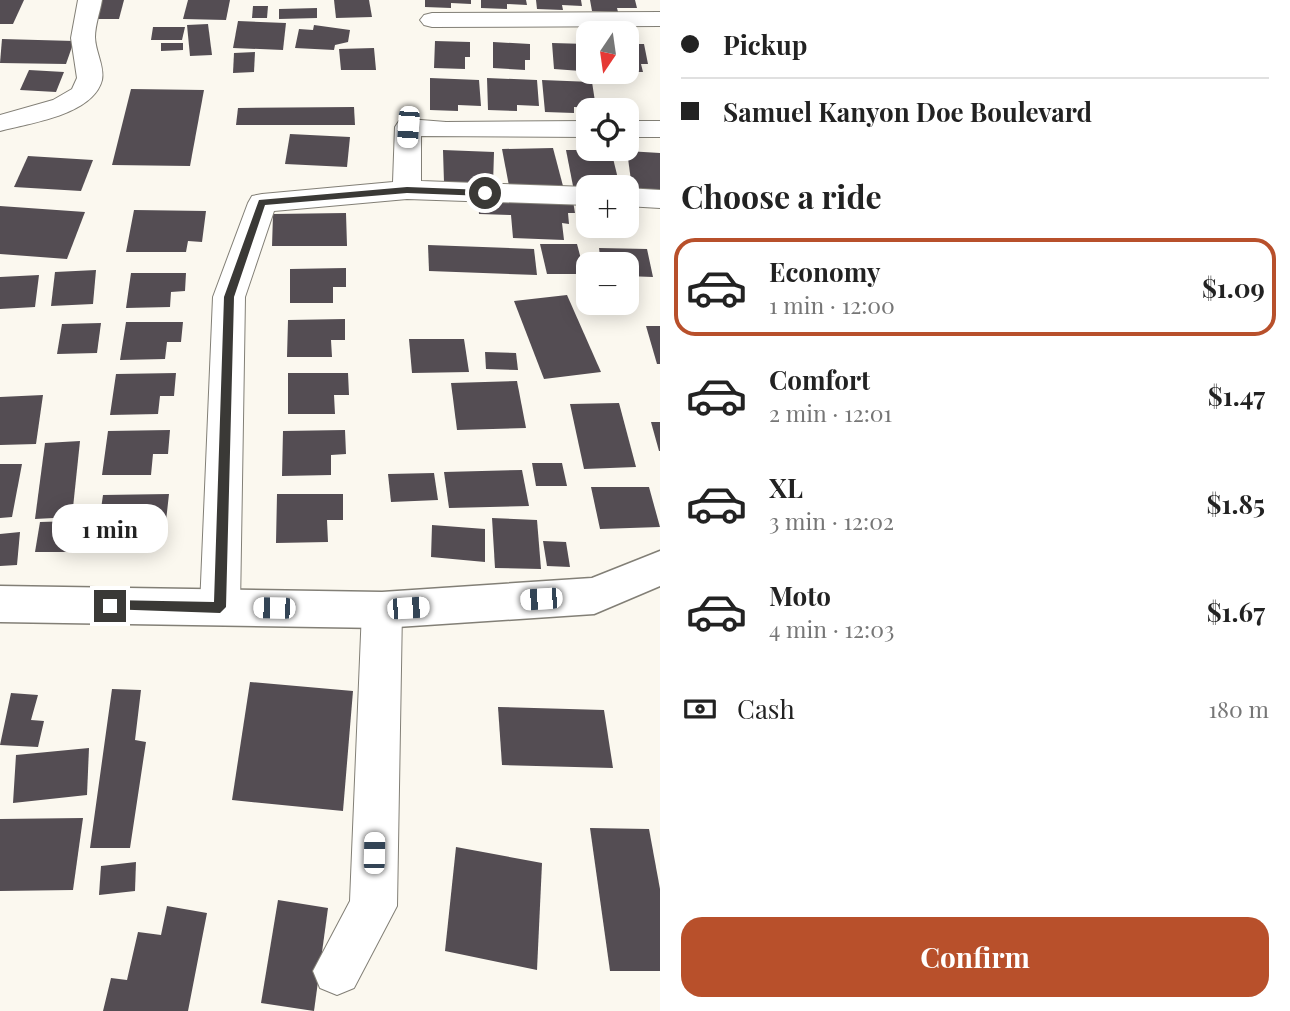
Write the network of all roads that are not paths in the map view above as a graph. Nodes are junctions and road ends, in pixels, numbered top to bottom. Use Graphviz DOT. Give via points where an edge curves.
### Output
graph roads {
  1 [pos="90,0"];
  2 [pos="660,19"];
  3 [pos="432,20"];
  4 [pos="0,123"];
  5 [pos="576,129"];
  6 [pos="639,129"];
  7 [pos="660,129"];
  8 [pos="407,190"];
  9 [pos="576,196"];
  10 [pos="639,198"];
  11 [pos="660,199"];
  12 [pos="660,568"];
  13 [pos="0,604"];
  14 [pos="220,607"];
  15 [pos="382,610"];
  16 [pos="337,971"];
  1 -- 4 [label="street" via="83,38 90,78 83,93 62,106"];
  2 -- 3 [label="street"];
  5 -- 8 [label="street" via="408,127"];
  6 -- 7 [label="street"];
  8 -- 9 [label="street"];
  8 -- 14 [label="street" via="262,202 229,297"];
  10 -- 11 [label="street"];
  12 -- 15 [label="street" via="594,596"];
  13 -- 14 [label="street"];
  14 -- 15 [label="street"];
  15 -- 16 [label="street" via="373,906"];
}
